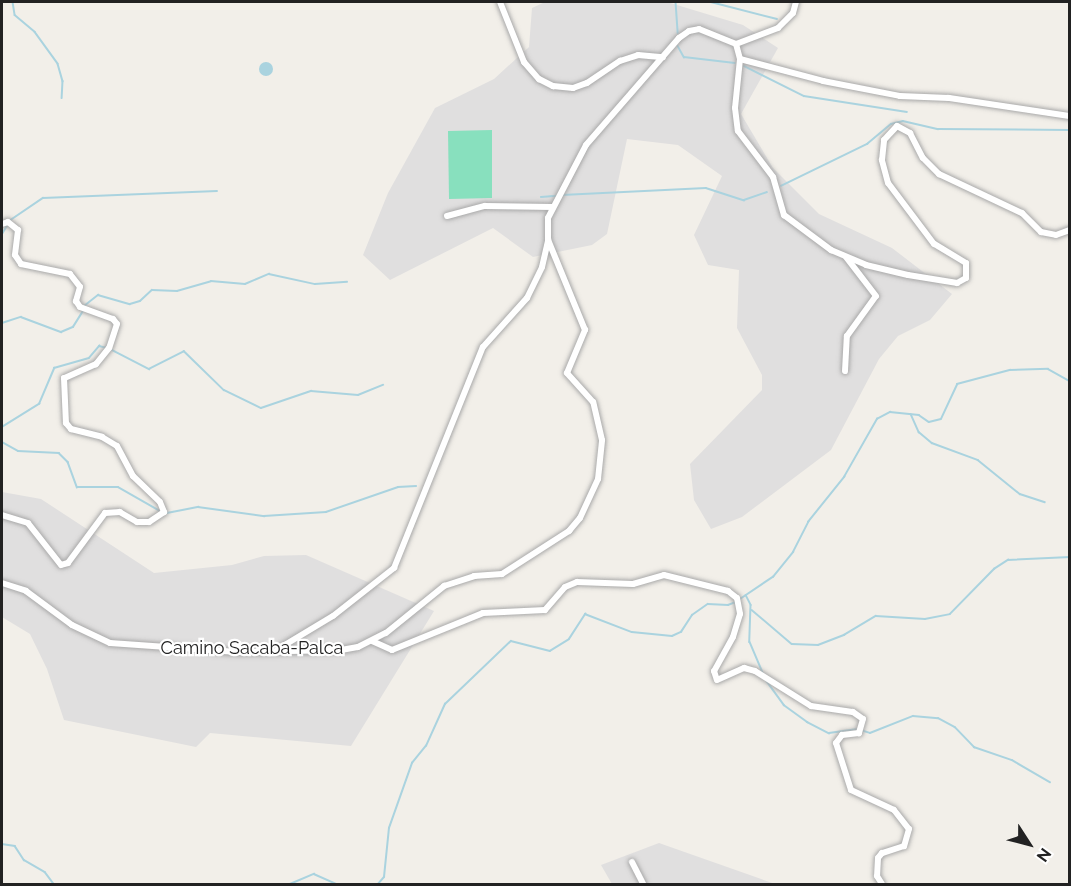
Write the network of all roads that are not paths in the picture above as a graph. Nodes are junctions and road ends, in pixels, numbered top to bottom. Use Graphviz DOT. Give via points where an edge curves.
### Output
graph roads {
  1 [pos="500,2"];
  2 [pos="796,2"];
  3 [pos="736,44"];
  4 [pos="663,57"];
  5 [pos="740,58"];
  6 [pos="1070,116"];
  7 [pos="552,207"];
  8 [pos="447,216"];
  9 [pos="2,224"];
  10 [pos="1070,230"];
  11 [pos="548,240"];
  12 [pos="846,256"];
  13 [pos="845,371"];
  14 [pos="2,515"];
  15 [pos="2,583"];
  16 [pos="372,640"];
  17 [pos="274,650"];
  18 [pos="632,862"];
  19 [pos="643,885"];
  20 [pos="882,885"];
  1 -- 4 [label="street" via="524,62 539,79 553,86 573,88 638,55"];
  2 -- 3 [label="street" via="793,13 778,28"];
  3 -- 4 [label="street, Camino Sacaba-Palca" via="699,29 679,38"];
  3 -- 5 [label="street"];
  4 -- 7 [label="street, Camino Sacaba-Palca" via="586,145"];
  5 -- 6 [label="street" via="823,81 900,96 950,98"];
  5 -- 12 [label="street" via="735,108 738,131 773,177 784,215"];
  7 -- 8 [label="street" via="484,206"];
  7 -- 11 [label="street, Camino Sacaba-Palca"];
  9 -- 14 [label="street" via="8,222 18,230 15,255 21,264 70,274 80,287 76,301 80,307 117,324 109,348 96,364 64,378 66,423 71,429 102,437 117,446 133,476 160,502 164,512 149,522 137,522 120,512 105,513 68,563 61,565 28,523"];
  10 -- 12 [label="street" via="1056,235 1041,232 1022,213 939,174 923,158 910,133 897,126 884,140 882,160 888,183 934,244 966,263 966,278 957,283 908,275"];
  11 -- 16 [label="street, Camino Sacaba-Palca" via="585,330 567,373 586,392 598,413 602,440 598,479 580,518 569,531 509,571 444,586"];
  11 -- 17 [label="street" via="542,267 527,298 483,347 394,568 333,616"];
  12 -- 13 [label="street" via="876,296 847,336"];
  15 -- 17 [label="street, Camino Sacaba-Palca" via="26,591 72,626 110,643 204,651"];
  16 -- 17 [label="street, Camino Sacaba-Palca" via="341,650"];
  16 -- 20 [label="street" via="392,650 483,613 545,610 565,587 586,581 633,584 664,575 728,591 737,598 740,614 733,637 714,670 717,680 744,668 811,706 854,712 863,719 859,733 842,735 836,743 851,790 894,810 909,829 904,846 878,858 877,876"];
  18 -- 19 [label="street"];
}
